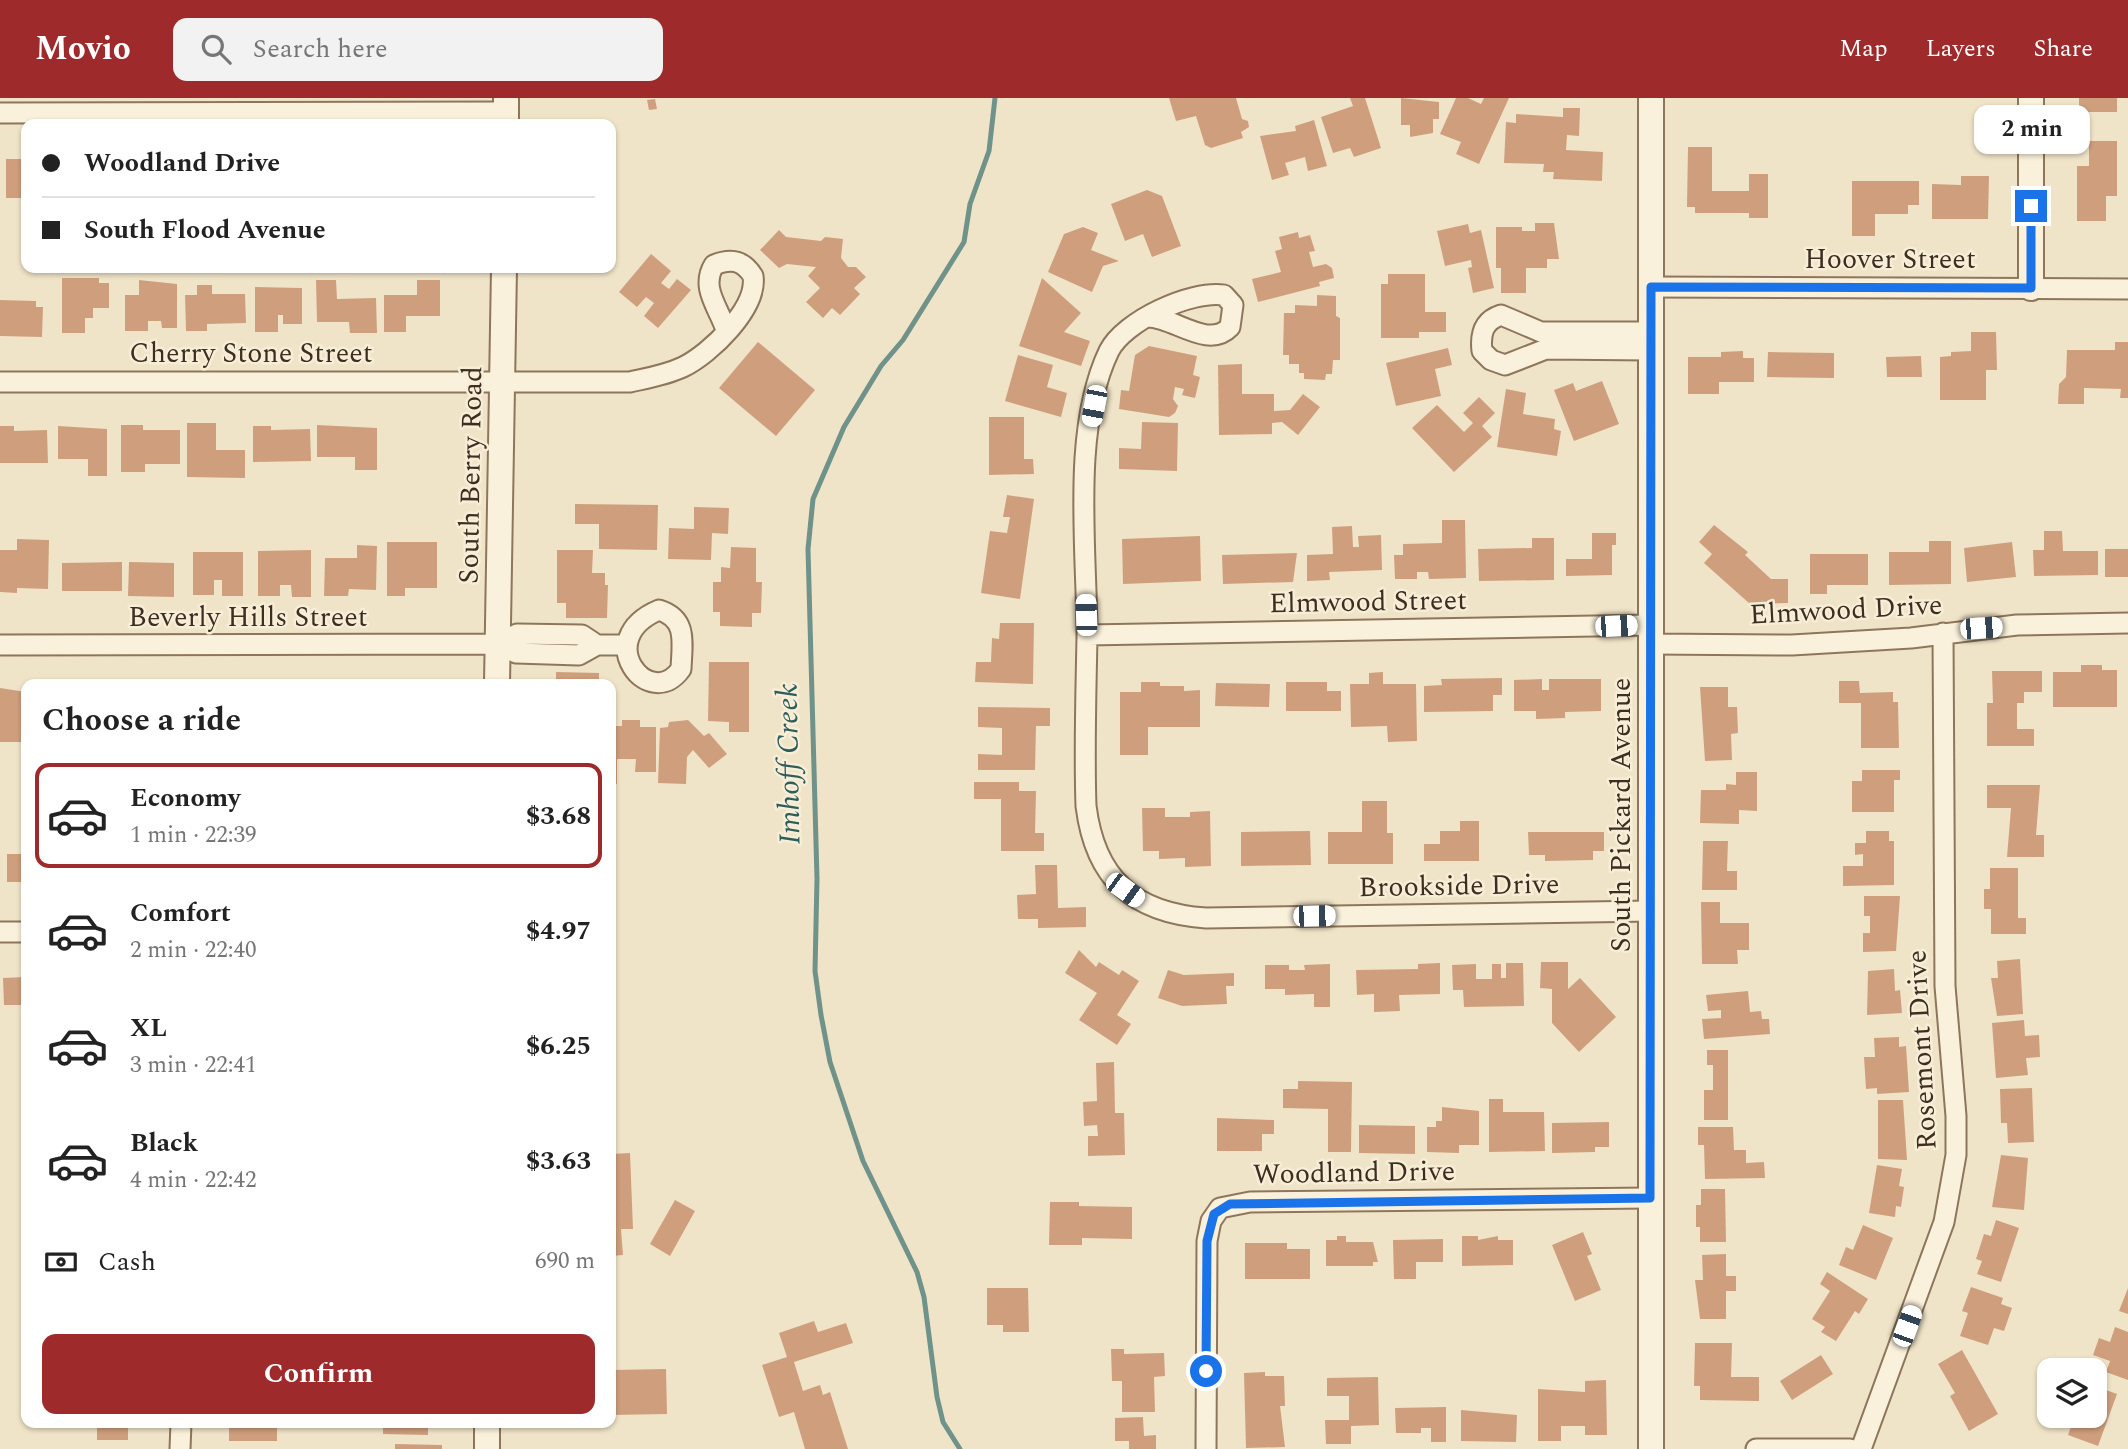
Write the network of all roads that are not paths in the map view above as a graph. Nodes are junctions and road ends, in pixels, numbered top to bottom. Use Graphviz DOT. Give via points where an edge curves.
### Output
graph roads {
  1 [pos="1651,98"];
  2 [pos="2031,98"];
  3 [pos="506,111"];
  4 [pos="0,113"];
  5 [pos="504,273"];
  6 [pos="1651,287"];
  7 [pos="2031,288"];
  8 [pos="2128,289"];
  9 [pos="1149,317"];
  10 [pos="726,330"];
  11 [pos="1650,341"];
  12 [pos="503,381"];
  13 [pos="0,382"];
  14 [pos="2128,623"];
  15 [pos="1943,633"];
  16 [pos="1651,634"];
  17 [pos="1087,635"];
  18 [pos="497,644"];
  19 [pos="0,645"];
  20 [pos="626,645"];
  21 [pos="496,679"];
  22 [pos="1651,911"];
  23 [pos="0,932"];
  24 [pos="21,932"];
  25 [pos="1650,1198"];
  26 [pos="181,1428"];
  27 [pos="487,1428"];
  28 [pos="180,1449"];
  29 [pos="487,1449"];
  30 [pos="1206,1449"];
  31 [pos="1651,1449"];
  32 [pos="1756,1449"];
  33 [pos="1850,1449"];
  34 [pos="1861,1449"];
  1 -- 6 [label="street, South Pickard Avenue"];
  2 -- 7 [label="street"];
  3 -- 4 [label="street"];
  5 -- 12 [label="street, South Berry Road"];
  6 -- 7 [label="street, Hoover Street"];
  6 -- 11 [label="street, South Pickard Avenue"];
  7 -- 8 [label="street, Hoover Street"];
  9 -- 17 [label="street, Brookside Drive" via="1121,334 1110,349 1091,422 1084,487"];
  10 -- 12 [label="street, Cherry Stone Street" via="704,354 662,375 596,384"];
  11 -- 11 [label="street" via="1541,332 1501,315 1488,321 1481,336 1482,351 1506,365 1546,349"];
  11 -- 16 [label="street, South Pickard Avenue"];
  12 -- 13 [label="street, Cherry Stone Street"];
  12 -- 18 [label="street, South Berry Road"];
  14 -- 15 [label="street, Elmwood Drive" via="2029,624"];
  15 -- 16 [label="street, Elmwood Drive" via="1792,645"];
  15 -- 34 [label="street, Rosemont Drive" via="1945,986 1956,1155 1944,1222"];
  16 -- 17 [label="street, Elmwood Street"];
  16 -- 22 [label="street, South Pickard Avenue"];
  17 -- 22 [label="street, Brookside Drive" via="1083,729 1089,833 1112,879 1158,910 1206,918"];
  18 -- 19 [label="street, Beverly Hills Street"];
  18 -- 20 [label="street, Beverly Hills Street" via="516,653 579,655 597,645"];
  18 -- 21 [label="street, South Berry Road"];
  22 -- 25 [label="street, South Pickard Avenue"];
  23 -- 24 [label="street"];
  25 -- 30 [label="street, Woodland Drive" via="1250,1202 1220,1208 1211,1221 1207,1241"];
  25 -- 31 [label="street, South Pickard Avenue"];
  26 -- 28 [label="street"];
  27 -- 29 [label="street"];
  32 -- 33 [label="street"];
}
